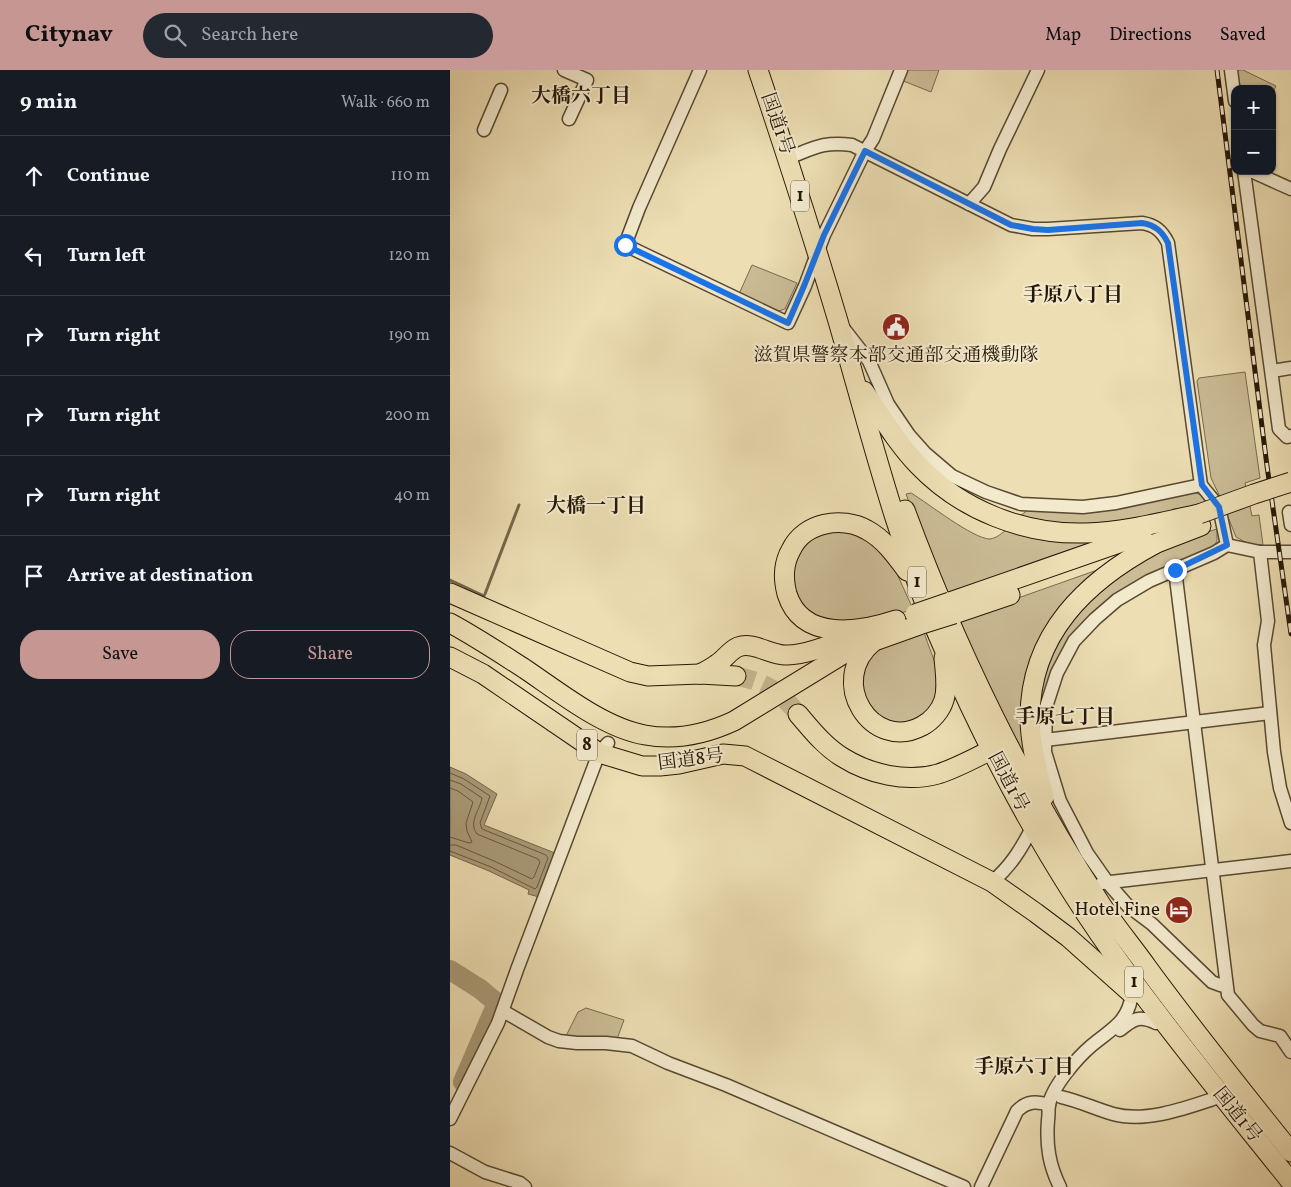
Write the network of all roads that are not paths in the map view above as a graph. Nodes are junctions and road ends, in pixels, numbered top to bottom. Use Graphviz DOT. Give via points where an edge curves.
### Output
graph roads {
  1 [pos="564,70"];
  2 [pos="700,70"];
  3 [pos="758,70"];
  4 [pos="901,70"];
  5 [pos="1038,70"];
  6 [pos="1231,70"];
  7 [pos="1233,85"];
  8 [pos="502,90"];
  9 [pos="569,119"];
  10 [pos="484,130"];
  11 [pos="865,151"];
  12 [pos="788,158"];
  13 [pos="1245,175"];
  14 [pos="1260,175"];
  15 [pos="1291,189"];
  16 [pos="969,204"];
  17 [pos="818,254"];
  18 [pos="838,322"];
  19 [pos="1291,368"];
  20 [pos="1272,371"];
  21 [pos="864,391"];
  22 [pos="1291,436"];
  23 [pos="1291,482"];
  24 [pos="1202,485"];
  25 [pos="1290,503"];
  26 [pos="1200,520"];
  27 [pos="1291,525"];
  28 [pos="1155,544"];
  29 [pos="1227,545"];
  30 [pos="1260,552"];
  31 [pos="1291,552"];
  32 [pos="1175,570"];
  33 [pos="450,593"];
  34 [pos="952,608"];
  35 [pos="920,615"];
  36 [pos="450,623"];
  37 [pos="883,631"];
  38 [pos="943,646"];
  39 [pos="450,657"];
  40 [pos="700,674"];
  41 [pos="736,676"];
  42 [pos="1270,713"];
  43 [pos="798,714"];
  44 [pos="1193,723"];
  45 [pos="1045,740"];
  46 [pos="999,745"];
  47 [pos="603,748"];
  48 [pos="1048,817"];
  49 [pos="1291,823"];
  50 [pos="1032,828"];
  51 [pos="1291,861"];
  52 [pos="1212,871"];
  53 [pos="992,882"];
  54 [pos="1099,884"];
  55 [pos="1147,966"];
  56 [pos="1226,986"];
  57 [pos="1137,994"];
  58 [pos="503,1011"];
  59 [pos="1156,1023"];
  60 [pos="1291,1052"];
  61 [pos="1061,1097"];
  62 [pos="1216,1098"];
  63 [pos="1049,1111"];
  64 [pos="450,1119"];
  65 [pos="1291,1152"];
  66 [pos="450,1153"];
  67 [pos="1291,1182"];
  68 [pos="525,1187"];
  69 [pos="964,1187"];
  70 [pos="981,1187"];
  71 [pos="1060,1187"];
  72 [pos="1288,1187"];
  1 -- 9 [label="street" via="587,80"];
  2 -- 17 [label="street" via="625,245 788,323"];
  3 -- 12 [label="highway, 国道1号 / 1"];
  4 -- 11 [label="street"];
  5 -- 16 [label="street" via="984,187"];
  6 -- 7 [label="street"];
  8 -- 10 [label="street"];
  11 -- 12 [label="street" via="835,143"];
  11 -- 16 [label="street"];
  11 -- 17 [label="street"];
  12 -- 17 [label="highway, 国道1号 / 1"];
  13 -- 20 [label="street"];
  14 -- 15 [label="street"];
  16 -- 24 [label="street" via="1011,225 1033,229 1142,223 1158,228 1164,235 1168,243"];
  17 -- 18 [label="highway, 国道1号 / 1"];
  18 -- 21 [label="highway, 国道1号 / 1"];
  18 -- 24 [label="street" via="869,360 888,404 914,441 952,476 986,492 1021,504 1083,507"];
  18 -- 35 [label="highway, 国道1号 / 1"];
  19 -- 20 [label="street"];
  20 -- 22 [label="street" via="1279,429 1287,437"];
  21 -- 26 [label="highway" via="902,445 935,481 975,508 1016,524 1054,532 1087,533"];
  21 -- 46 [label="highway, 国道1号 / 1" via="938,597 973,675"];
  23 -- 26 [label="highway, bridge" via="1254,494"];
  24 -- 29 [label="street" via="1219,507"];
  25 -- 26 [label="highway" via="1260,504"];
  25 -- 27 [label="street"];
  26 -- 28 [label="highway"];
  26 -- 34 [label="highway"];
  28 -- 34 [label="highway"];
  28 -- 48 [label="highway" via="1115,568 1082,596 1067,612 1044,651 1036,673 1030,717 1031,740"];
  29 -- 30 [label="street"];
  29 -- 32 [label="street"];
  30 -- 31 [label="street"];
  30 -- 42 [label="street" via="1268,621 1264,644"];
  32 -- 44 [label="street"];
  32 -- 45 [label="street" via="1117,600 1074,641 1057,673 1046,707"];
  33 -- 40 [label="highway" via="630,672 648,676"];
  34 -- 35 [label="highway, bridge"];
  35 -- 37 [label="highway"];
  35 -- 37 [label="highway" via="909,574 887,546 867,530 832,523 808,531 792,548 784,573 789,599 796,610 806,620 829,630"];
  35 -- 38 [label="highway, 国道1号 / 1"];
  36 -- 37 [label="highway" via="583,709 629,731 682,737 707,733 734,721"];
  37 -- 38 [label="highway" via="858,661 853,685 857,700 869,719 891,732 917,729 928,723 938,711 944,700"];
  37 -- 40 [label="highway" via="789,655 775,655 753,646 740,646"];
  38 -- 46 [label="highway, 国道1号 / 1"];
  39 -- 47 [label="highway, 国道8号 / 8"];
  40 -- 41 [label="highway"];
  42 -- 44 [label="street"];
  42 -- 49 [label="street" via="1280,788"];
  43 -- 46 [label="highway" via="841,756 890,776 936,774"];
  44 -- 45 [label="street"];
  44 -- 52 [label="street"];
  45 -- 54 [label="street" via="1045,752 1060,801"];
  46 -- 48 [label="highway, 国道1号 / 1"];
  46 -- 50 [label="highway, 国道1号 / 1"];
  47 -- 53 [label="highway, 国道8号 / 8" via="642,766 679,764 723,754 745,756"];
  47 -- 58 [label="street"];
  48 -- 54 [label="highway, 国道1号 / 1"];
  50 -- 53 [label="street" via="1012,863"];
  50 -- 57 [label="highway, 国道1号 / 1"];
  51 -- 52 [label="street"];
  52 -- 54 [label="street"];
  52 -- 56 [label="street"];
  53 -- 57 [label="highway, 8" via="1068,937"];
  54 -- 55 [label="highway, 国道1号 / 1" via="1102,906"];
  54 -- 56 [label="street" via="1152,924 1212,982"];
  55 -- 57 [label="highway" via="1150,988"];
  55 -- 65 [label="highway, 国道1号 / 1" via="1191,1027"];
  56 -- 60 [label="street" via="1228,995 1253,1025 1260,1031 1280,1036"];
  57 -- 59 [label="highway, 8"];
  57 -- 63 [label="street" via="1126,1016 1069,1069"];
  57 -- 67 [label="highway, 国道1号 / 1"];
  58 -- 64 [label="street"];
  58 -- 69 [label="street" via="559,1041 632,1046"];
  59 -- 61 [label="street" via="1147,1019 1132,1020 1075,1073"];
  59 -- 62 [label="highway, 8"];
  61 -- 62 [label="street" via="1132,1116 1188,1108"];
  61 -- 63 [label="street"];
  62 -- 72 [label="highway, 8"];
  63 -- 70 [label="street" via="1038,1101 1024,1104"];
  63 -- 71 [label="street" via="1047,1149"];
  66 -- 68 [label="street" via="485,1172"];
}
